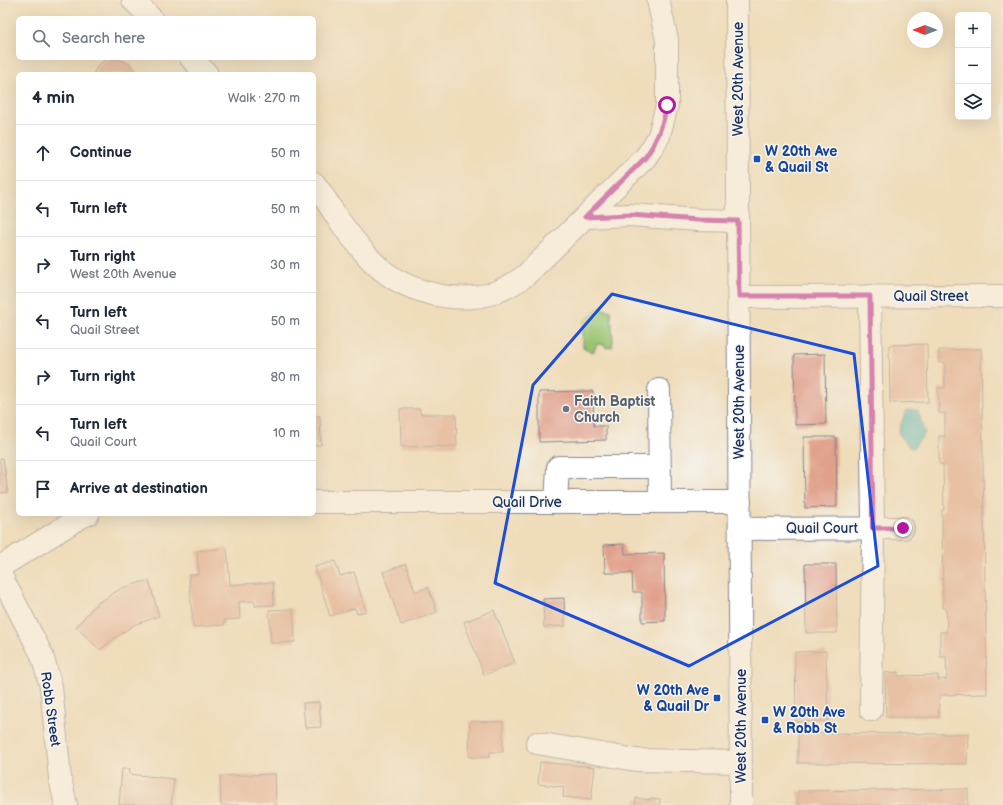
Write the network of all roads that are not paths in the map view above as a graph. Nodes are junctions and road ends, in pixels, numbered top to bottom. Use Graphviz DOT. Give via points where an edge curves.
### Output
graph roads {
  1 [pos="133,0"];
  2 [pos="658,0"];
  3 [pos="737,0"];
  4 [pos="149,16"];
  5 [pos="193,60"];
  6 [pos="205,72"];
  7 [pos="316,186"];
  8 [pos="585,217"];
  9 [pos="738,221"];
  10 [pos="739,296"];
  11 [pos="870,296"];
  12 [pos="1003,296"];
  13 [pos="659,390"];
  14 [pos="660,467"];
  15 [pos="316,502"];
  16 [pos="556,502"];
  17 [pos="660,502"];
  18 [pos="740,502"];
  19 [pos="83,516"];
  20 [pos="740,528"];
  21 [pos="873,528"];
  22 [pos="903,528"];
  23 [pos="0,567"];
  24 [pos="0,574"];
  25 [pos="871,710"];
  26 [pos="537,743"];
  27 [pos="741,762"];
  28 [pos="66,805"];
  29 [pos="741,805"];
  1 -- 4 [label="street"];
  2 -- 8 [label="street" via="668,54 667,105 659,136 645,158"];
  3 -- 9 [label="street, West 20th Avenue"];
  5 -- 6 [label="street"];
  7 -- 8 [label="street" via="355,242 373,262 390,276 411,286 430,294 447,297 482,296 511,285 525,276"];
  8 -- 9 [label="street" via="630,215"];
  9 -- 10 [label="street, West 20th Avenue"];
  10 -- 11 [label="street, Quail Street"];
  10 -- 18 [label="street, West 20th Avenue"];
  11 -- 12 [label="street, Quail Street"];
  11 -- 21 [label="street"];
  13 -- 14 [label="street"];
  14 -- 16 [label="street" via="558,467"];
  14 -- 17 [label="street"];
  15 -- 16 [label="street, Quail Drive"];
  16 -- 17 [label="street, Quail Drive"];
  17 -- 18 [label="street, Quail Drive"];
  18 -- 20 [label="street, West 20th Avenue"];
  19 -- 23 [label="street"];
  20 -- 21 [label="street, Quail Court"];
  20 -- 27 [label="street, West 20th Avenue"];
  21 -- 22 [label="street, Quail Court"];
  21 -- 25 [label="street"];
  24 -- 28 [label="street, Robb Street" via="42,655 51,687 60,778"];
  26 -- 27 [label="street" via="636,760"];
  27 -- 29 [label="street, West 20th Avenue"];
}
